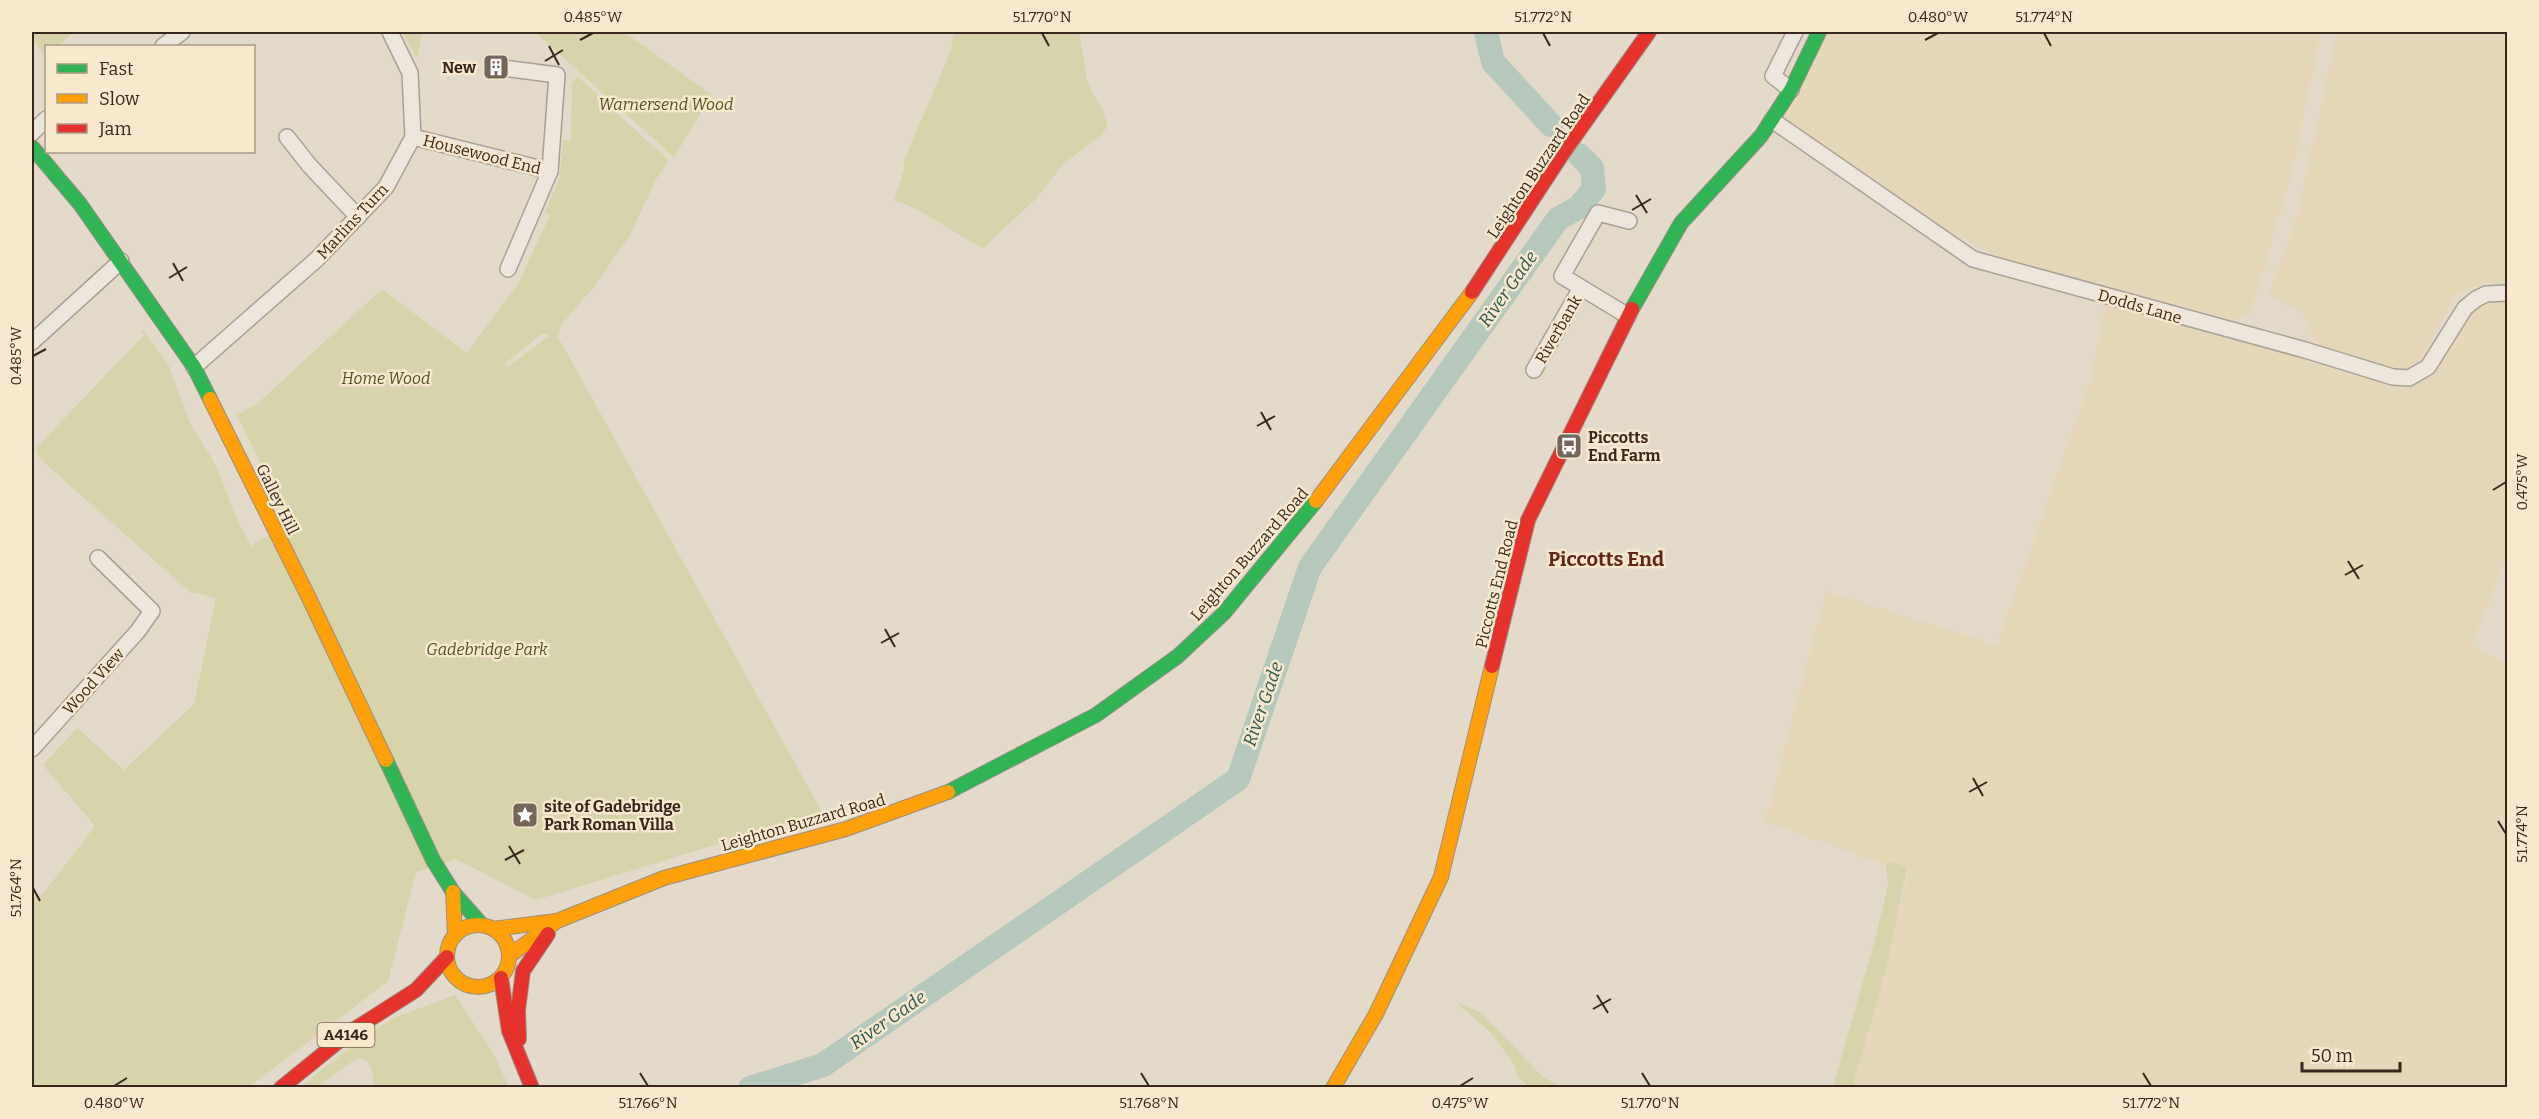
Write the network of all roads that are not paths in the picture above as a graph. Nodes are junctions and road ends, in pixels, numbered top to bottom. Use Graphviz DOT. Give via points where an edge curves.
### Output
graph roads {
  1 [pos="182,32"];
  2 [pos="390,32"];
  3 [pos="1649,32"];
  4 [pos="1795,32"];
  5 [pos="1819,32"];
  6 [pos="164,45"];
  7 [pos="503,68"];
  8 [pos="1791,90"];
  9 [pos="45,120"];
  10 [pos="1772,120"];
  11 [pos="32,133"];
  12 [pos="287,137"];
  13 [pos="413,137"];
  14 [pos="32,147"];
  15 [pos="550,171"];
  16 [pos="358,217"];
  17 [pos="1629,221"];
  18 [pos="121,261"];
  19 [pos="508,269"];
  20 [pos="1581,288"];
  21 [pos="2508,293"];
  22 [pos="1628,316"];
  23 [pos="32,342"];
  24 [pos="195,367"];
  25 [pos="1534,370"];
  26 [pos="98,558"];
  27 [pos="32,748"];
  28 [pos="453,892"];
  29 [pos="557,921"];
  30 [pos="488,927"];
  31 [pos="455,935"];
  32 [pos="509,956"];
  33 [pos="447,957"];
  34 [pos="501,978"];
  35 [pos="466,984"];
  36 [pos="416,990"];
  37 [pos="509,1031"];
  38 [pos="521,1061"];
  39 [pos="281,1088"];
  40 [pos="532,1088"];
  41 [pos="1333,1088"];
  1 -- 6 [label="street"];
  2 -- 13 [label="street" via="410,73"];
  3 -- 29 [label="main road, Leighton Buzzard Road" via="1563,153 1490,268 1351,456 1286,541 1224,612 1178,656 1096,715 952,791 846,830 664,879"];
  4 -- 8 [label="street" via="1773,76"];
  5 -- 8 [label="main road, Piccotts End Road"];
  7 -- 15 [label="street, Housewood End" via="557,75"];
  8 -- 10 [label="main road, Piccotts End Road"];
  9 -- 11 [label="street"];
  10 -- 21 [label="street, Dodds Lane" via="1973,259 2393,377 2409,378 2428,367 2465,308 2476,299 2486,294"];
  10 -- 22 [label="main road, Piccotts End Road" via="1681,223"];
  12 -- 16 [label="street"];
  13 -- 15 [label="street, Housewood End"];
  13 -- 16 [label="street, Marlins Turn" via="387,187"];
  14 -- 18 [label="main road, Galley Hill"];
  15 -- 19 [label="street, Housewood End"];
  16 -- 24 [label="street, Marlins Turn" via="317,259"];
  17 -- 20 [label="street, Riverbank" via="1598,213 1562,276"];
  18 -- 23 [label="street"];
  18 -- 24 [label="main road, Galley Hill"];
  20 -- 22 [label="street, Riverbank"];
  20 -- 25 [label="street, Riverbank"];
  22 -- 41 [label="main road, Piccotts End Road" via="1528,520 1441,877 1376,1014"];
  24 -- 28 [label="main road, Galley Hill" via="433,860"];
  26 -- 27 [label="street, Wood View" via="152,611"];
  28 -- 30 [label="main road, Galley Hill"];
  28 -- 31 [label="main road, Galley Hill"];
  29 -- 30 [label="main road, Leighton Buzzard Road"];
  29 -- 32 [label="main road, Leighton Buzzard Road"];
  29 -- 38 [label="main road" via="523,972 518,1010"];
  30 -- 31 [label="main road" via="470,926"];
  30 -- 32 [label="main road" via="502,936"];
  31 -- 33 [label="main road"];
  32 -- 34 [label="main road"];
  33 -- 35 [label="main road" via="450,969"];
  33 -- 36 [label="main road, A4146"];
  34 -- 35 [label="main road" via="492,984"];
  34 -- 37 [label="main road"];
  35 -- 36 [label="main road, A4146"];
  35 -- 37 [label="main road" via="489,1003"];
  36 -- 39 [label="main road, A4146" via="350,1032"];
  37 -- 38 [label="main road"];
  38 -- 40 [label="main road"];
}
